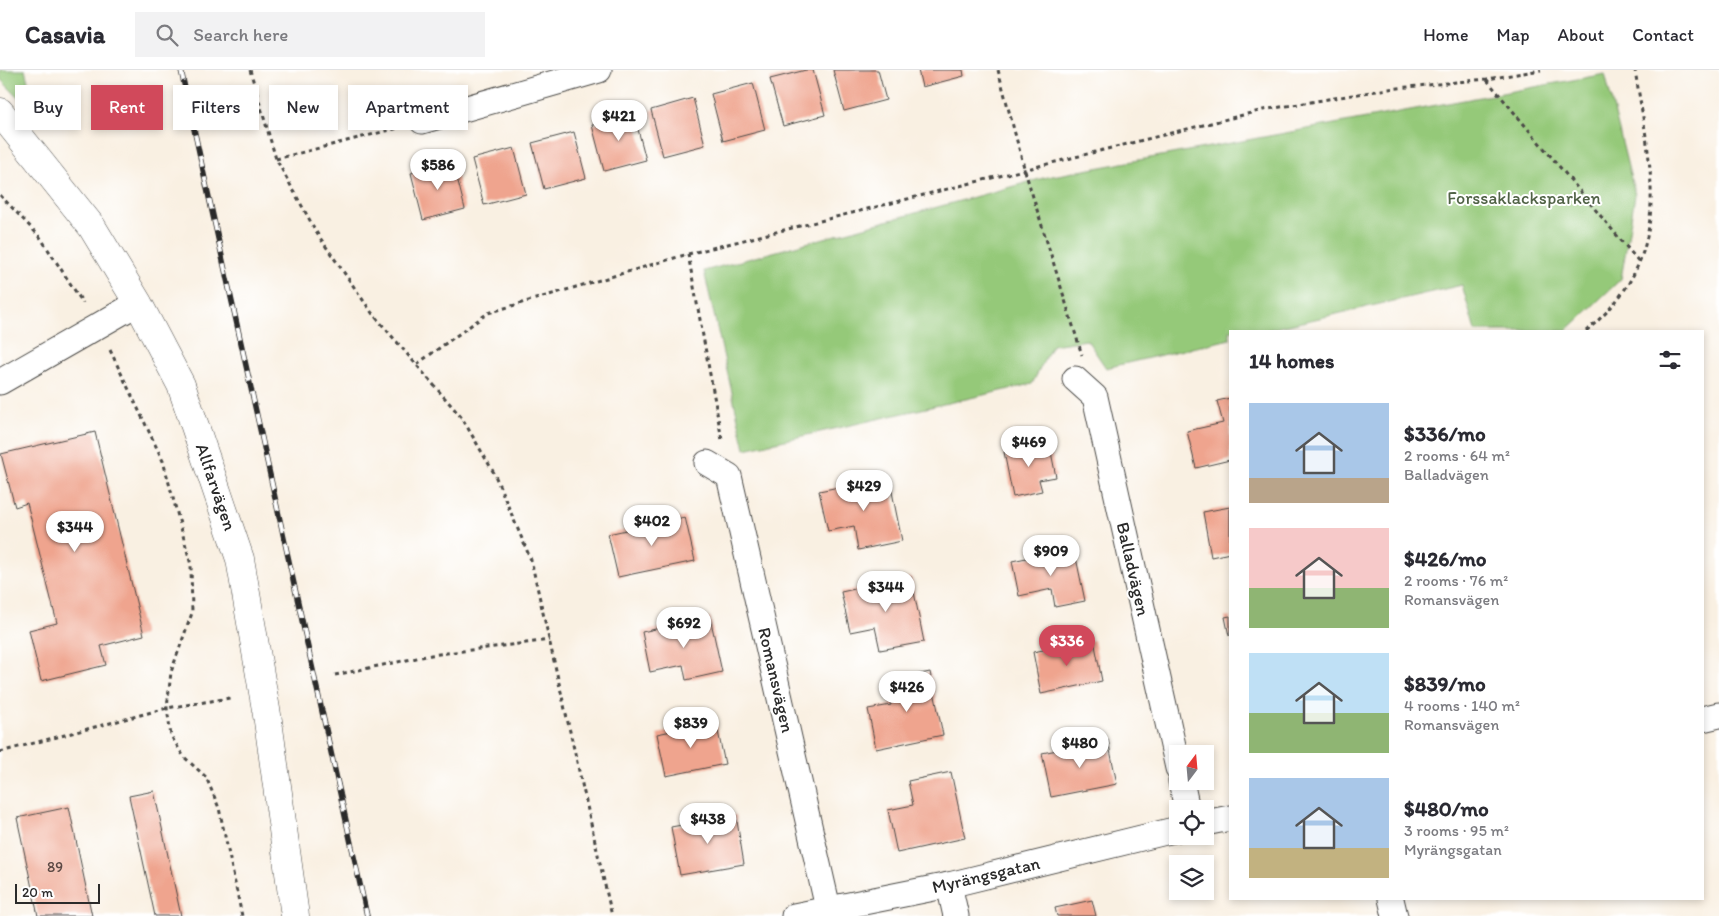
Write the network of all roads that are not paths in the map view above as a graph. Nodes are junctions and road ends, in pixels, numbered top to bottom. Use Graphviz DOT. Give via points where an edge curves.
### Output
graph roads {
  1 [pos="599,70"];
  2 [pos="468,108"];
  3 [pos="0,112"];
  4 [pos="138,303"];
  5 [pos="1075,379"];
  6 [pos="0,382"];
  7 [pos="707,464"];
  8 [pos="1719,715"];
  9 [pos="1704,719"];
  10 [pos="1173,745"];
  11 [pos="1229,818"];
  12 [pos="1214,821"];
  13 [pos="1169,831"];
  14 [pos="948,885"];
  15 [pos="1391,900"];
  16 [pos="828,908"];
  17 [pos="295,916"];
  18 [pos="794,916"];
  19 [pos="956,916"];
  20 [pos="1395,916"];
  1 -- 2 [label="street"];
  3 -- 4 [label="street, Allfarvägen" via="92,227"];
  4 -- 6 [label="street"];
  4 -- 17 [label="street, Allfarvägen" via="181,385 240,559 268,721"];
  5 -- 10 [label="street, Balladvägen" via="1095,397"];
  7 -- 16 [label="street, Romansvägen" via="729,476"];
  8 -- 9 [label="street"];
  11 -- 12 [label="street"];
  13 -- 14 [label="street, Myrängsgatan"];
  14 -- 16 [label="street, Myrängsgatan"];
  14 -- 19 [label="street"];
  15 -- 20 [label="street"];
  16 -- 18 [label="street, Myrängsgatan"];
}
